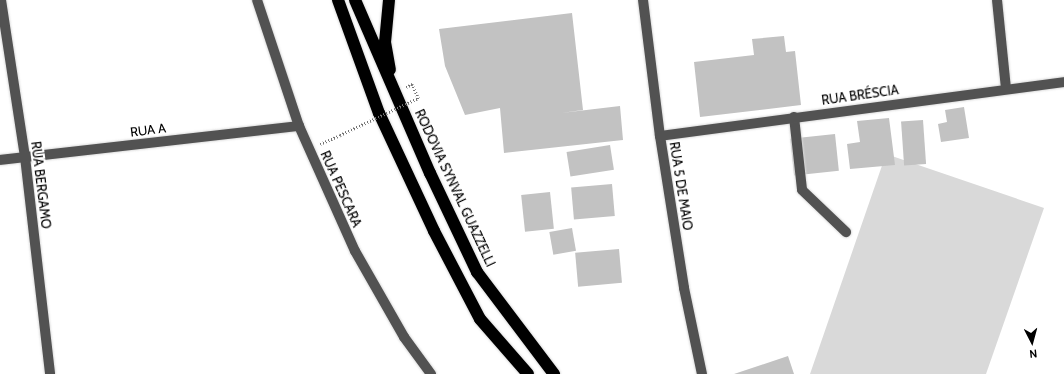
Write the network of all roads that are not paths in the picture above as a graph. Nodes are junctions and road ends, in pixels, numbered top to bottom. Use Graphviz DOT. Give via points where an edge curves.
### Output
graph roads {
  1 [pos="1,0"];
  2 [pos="257,0"];
  3 [pos="338,0"];
  4 [pos="355,0"];
  5 [pos="389,0"];
  6 [pos="643,0"];
  7 [pos="997,0"];
  8 [pos="1064,82"];
  9 [pos="1006,88"];
  10 [pos="394,93"];
  11 [pos="794,117"];
  12 [pos="299,126"];
  13 [pos="660,136"];
  14 [pos="25,157"];
  15 [pos="0,160"];
  16 [pos="846,232"];
  17 [pos="50,374"];
  18 [pos="431,374"];
  19 [pos="528,374"];
  20 [pos="554,374"];
  21 [pos="702,374"];
  1 -- 14 [label="street, RUA BERGAMO"];
  2 -- 12 [label="street, RUA PESCARA"];
  3 -- 19 [label="highway" via="379,113 434,231 480,319"];
  4 -- 10 [label="highway, RODOVIA SYNVAL GUAZZELLI"];
  5 -- 10 [label="highway" via="385,42"];
  6 -- 13 [label="street, RUA 5 DE MAIO"];
  7 -- 9 [label="street"];
  8 -- 9 [label="street, RUA BRÉSCIA"];
  9 -- 11 [label="street, RUA BRÉSCIA"];
  10 -- 20 [label="highway, RODOVIA SYNVAL GUAZZELLI" via="477,272"];
  11 -- 13 [label="street, RUA BRÉSCIA"];
  11 -- 16 [label="street" via="802,190"];
  12 -- 14 [label="street, RUA A"];
  12 -- 18 [label="street, RUA PESCARA" via="355,251 404,338"];
  13 -- 21 [label="street, RUA 5 DE MAIO" via="684,288"];
  14 -- 15 [label="street, RUA A"];
  14 -- 17 [label="street, RUA BERGAMO"];
}
